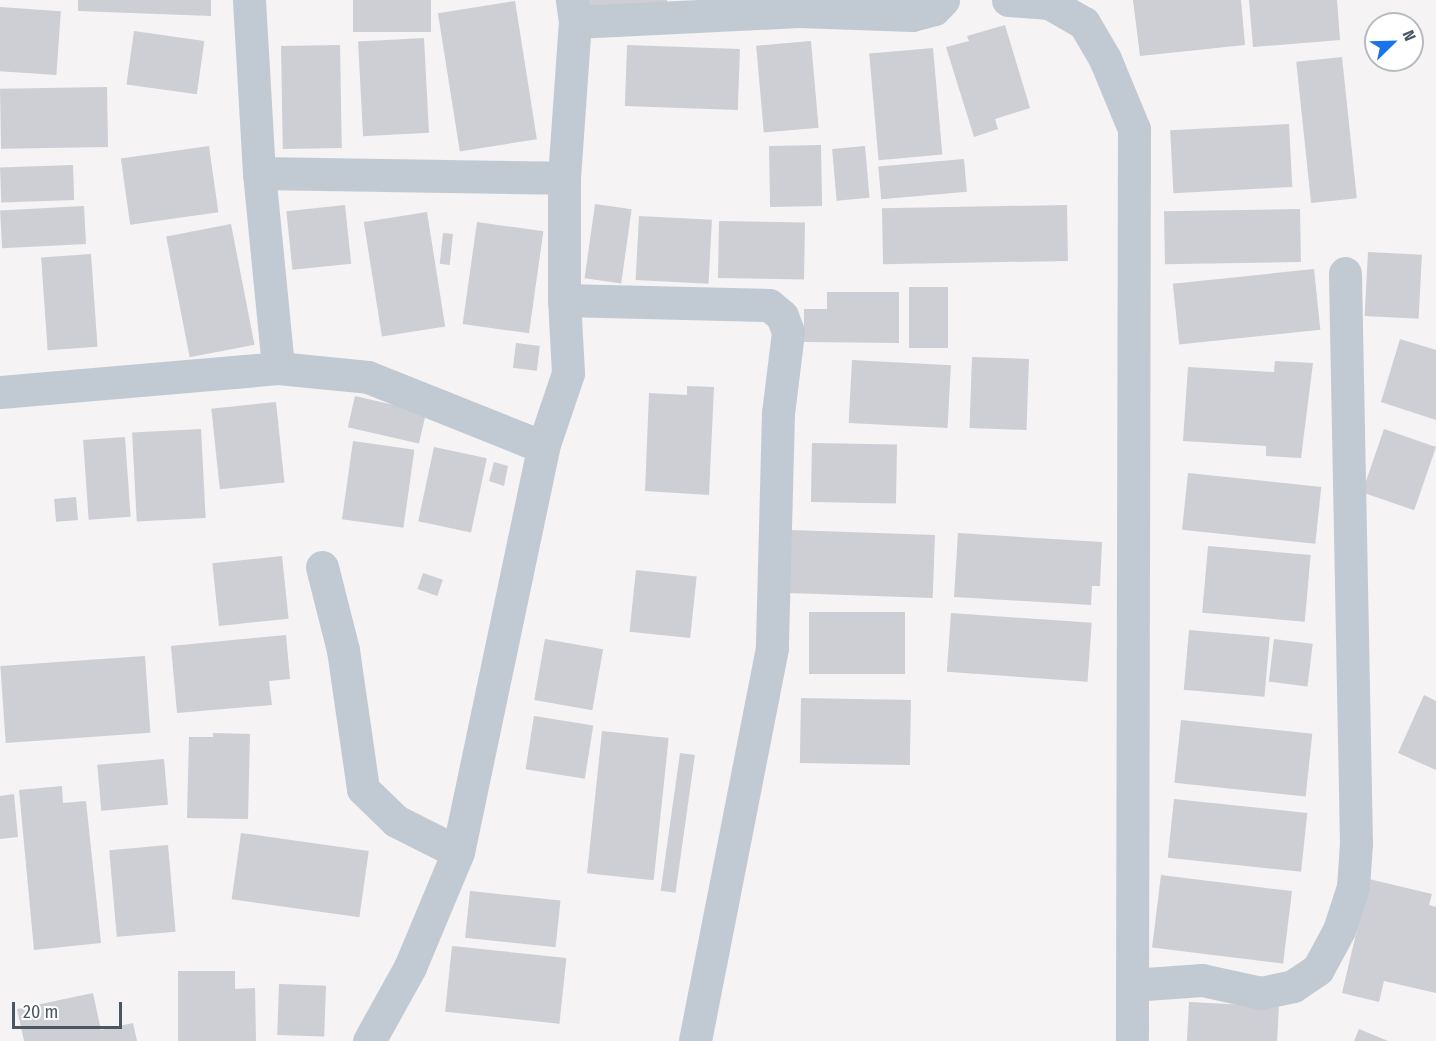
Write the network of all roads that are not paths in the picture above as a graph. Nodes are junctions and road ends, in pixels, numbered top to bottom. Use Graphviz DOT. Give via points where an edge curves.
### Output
graph roads {
  1 [pos="249,0"];
  2 [pos="943,0"];
  3 [pos="1008,0"];
  4 [pos="573,11"];
  5 [pos="259,173"];
  6 [pos="564,178"];
  7 [pos="1345,273"];
  8 [pos="564,300"];
  9 [pos="278,368"];
  10 [pos="0,392"];
  11 [pos="543,447"];
  12 [pos="322,567"];
  13 [pos="458,852"];
  14 [pos="1132,985"];
  15 [pos="369,1041"];
  16 [pos="695,1041"];
  17 [pos="1132,1041"];
  1 -- 5 [label="street"];
  2 -- 4 [label="street" via="934,9 912,15"];
  3 -- 14 [label="street" via="1049,3 1084,23 1105,59 1134,129"];
  4 -- 6 [label="street"];
  5 -- 6 [label="street"];
  5 -- 9 [label="street"];
  6 -- 8 [label="street"];
  7 -- 14 [label="street" via="1356,843 1353,887 1339,930 1318,969 1293,986 1261,993 1202,980"];
  8 -- 11 [label="street" via="568,373"];
  8 -- 16 [label="street" via="769,305 782,316 788,332 778,413 772,648"];
  9 -- 10 [label="street"];
  9 -- 11 [label="street" via="368,376"];
  11 -- 13 [label="street"];
  12 -- 13 [label="street" via="343,650 363,789 396,821"];
  13 -- 15 [label="street" via="410,968"];
  14 -- 17 [label="street"];
}
